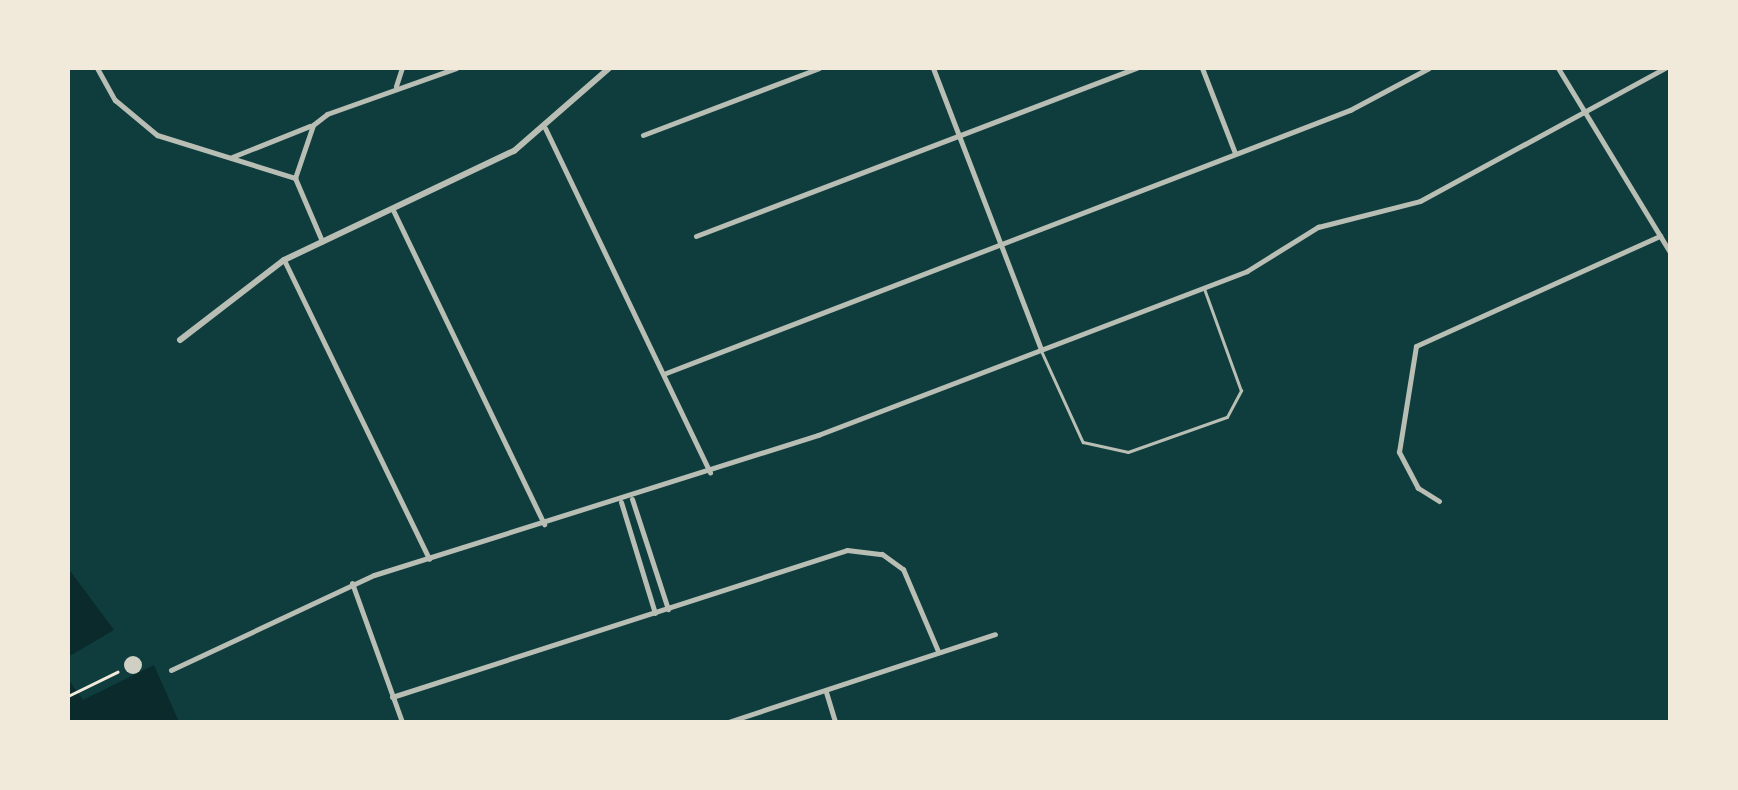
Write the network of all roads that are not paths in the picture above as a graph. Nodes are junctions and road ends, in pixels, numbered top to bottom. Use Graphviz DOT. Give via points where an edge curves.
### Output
graph roads {
  1 [pos="97,68"];
  2 [pos="402,68"];
  3 [pos="456,68"];
  4 [pos="609,68"];
  5 [pos="819,68"];
  6 [pos="933,68"];
  7 [pos="1137,68"];
  8 [pos="1202,68"];
  9 [pos="1429,68"];
  10 [pos="1558,68"];
  11 [pos="1664,68"];
  12 [pos="396,86"];
  13 [pos="1583,113"];
  14 [pos="313,125"];
  15 [pos="545,128"];
  16 [pos="642,135"];
  17 [pos="959,136"];
  18 [pos="1235,153"];
  19 [pos="232,157"];
  20 [pos="295,178"];
  21 [pos="392,208"];
  22 [pos="696,236"];
  23 [pos="1660,236"];
  24 [pos="322,240"];
  25 [pos="1000,242"];
  26 [pos="1670,252"];
  27 [pos="284,260"];
  28 [pos="1203,288"];
  29 [pos="180,340"];
  30 [pos="1041,350"];
  31 [pos="666,373"];
  32 [pos="710,472"];
  33 [pos="632,498"];
  34 [pos="1439,501"];
  35 [pos="621,502"];
  36 [pos="544,524"];
  37 [pos="429,559"];
  38 [pos="352,583"];
  39 [pos="668,610"];
  40 [pos="655,614"];
  41 [pos="995,634"];
  42 [pos="938,652"];
  43 [pos="171,670"];
  44 [pos="826,692"];
  45 [pos="392,697"];
  46 [pos="402,722"];
  47 [pos="728,722"];
  48 [pos="836,722"];
  1 -- 19 [label="street" via="115,100 157,135"];
  2 -- 12 [label="street"];
  3 -- 12 [label="street"];
  4 -- 15 [label="street"];
  5 -- 16 [label="street"];
  6 -- 17 [label="street"];
  7 -- 17 [label="street"];
  8 -- 18 [label="street"];
  9 -- 18 [label="street"];
  10 -- 13 [label="street"];
  11 -- 13 [label="street"];
  12 -- 14 [label="street"];
  13 -- 23 [label="street"];
  13 -- 28 [label="street" via="1420,202 1318,226"];
  14 -- 19 [label="street"];
  14 -- 20 [label="street"];
  15 -- 21 [label="street"];
  15 -- 31 [label="street"];
  17 -- 22 [label="street"];
  17 -- 25 [label="street"];
  18 -- 25 [label="street"];
  19 -- 20 [label="street"];
  20 -- 24 [label="street"];
  21 -- 24 [label="street"];
  21 -- 36 [label="street"];
  23 -- 26 [label="street"];
  23 -- 34 [label="street" via="1416,346 1398,445 1408,475"];
  24 -- 27 [label="street"];
  25 -- 30 [label="street"];
  25 -- 31 [label="street"];
  27 -- 29 [label="street"];
  27 -- 37 [label="street"];
  28 -- 30 [label="street"];
  28 -- 30 [label="lane" via="1241,391 1235,410 1211,423 1128,452 1083,442"];
  30 -- 32 [label="street"];
  31 -- 32 [label="street"];
  32 -- 33 [label="street"];
  33 -- 35 [label="street"];
  33 -- 39 [label="street"];
  35 -- 36 [label="street"];
  35 -- 40 [label="street"];
  36 -- 37 [label="street"];
  37 -- 38 [label="street"];
  38 -- 43 [label="street"];
  38 -- 45 [label="street"];
  39 -- 40 [label="street"];
  39 -- 42 [label="street" via="861,549 909,578"];
  40 -- 45 [label="street"];
  41 -- 42 [label="street"];
  42 -- 44 [label="street"];
  44 -- 47 [label="street"];
  44 -- 48 [label="street"];
  45 -- 46 [label="street"];
}
